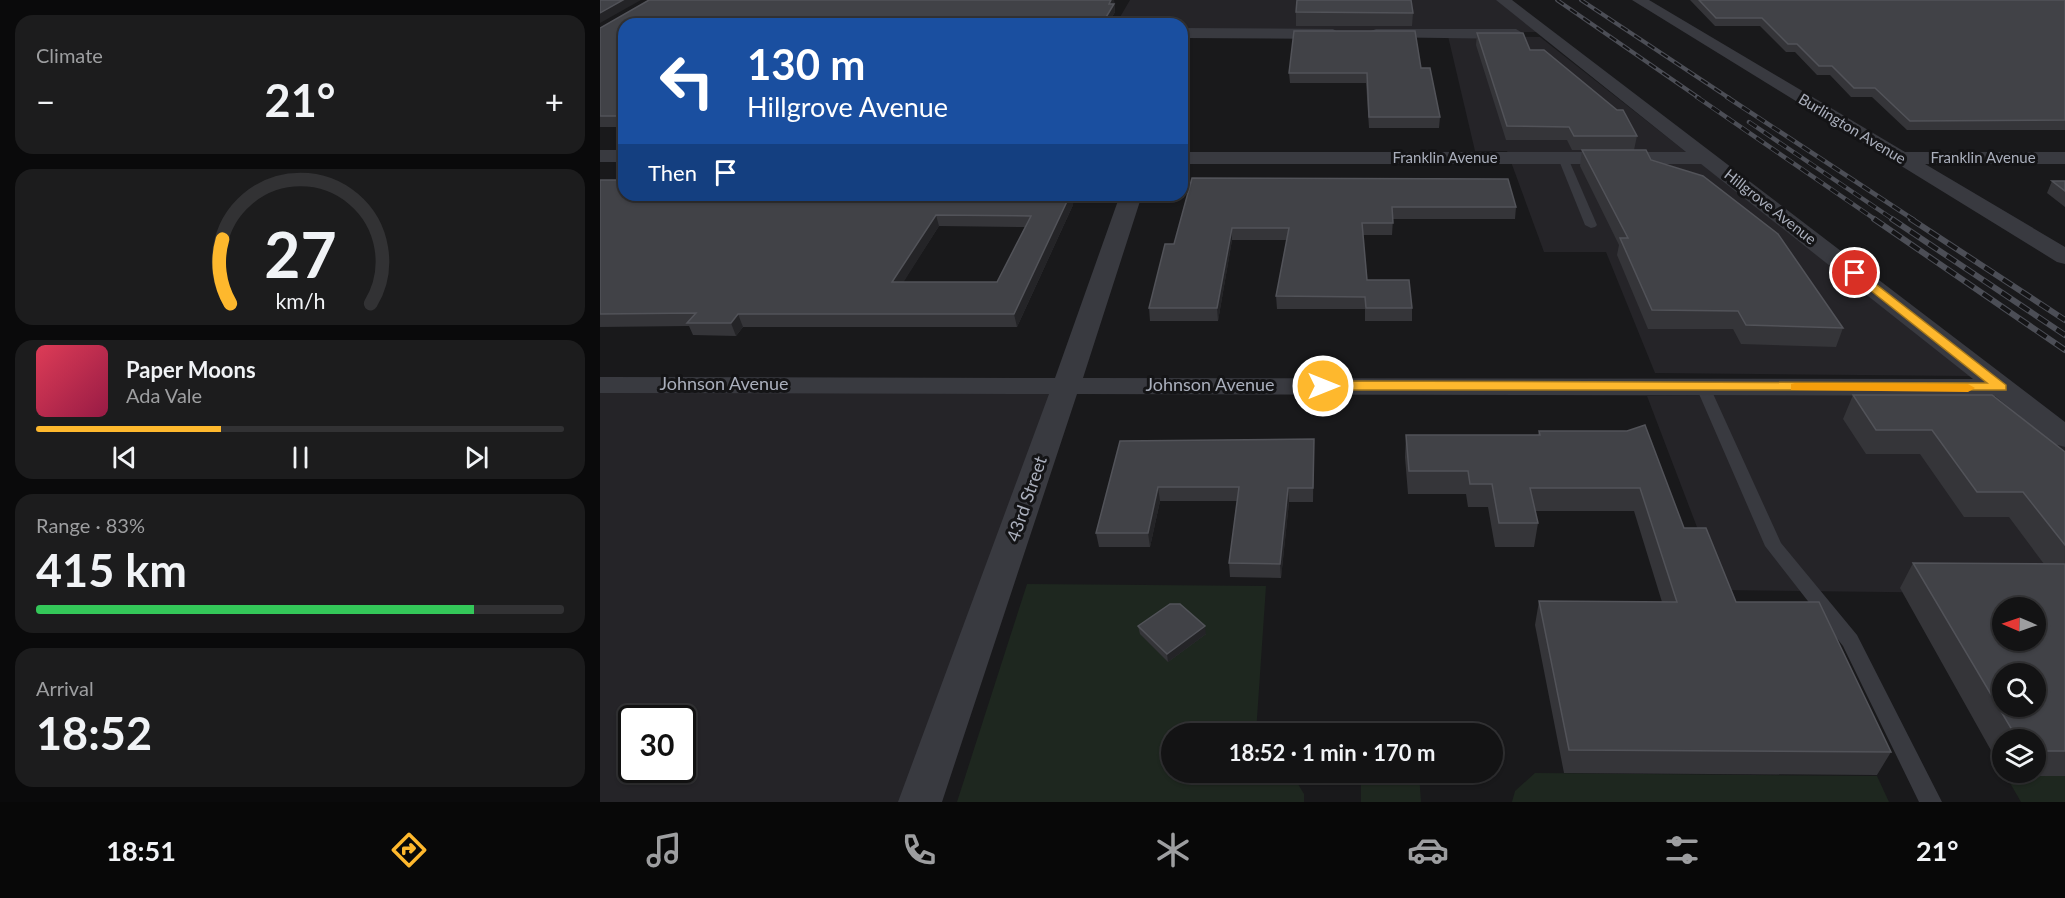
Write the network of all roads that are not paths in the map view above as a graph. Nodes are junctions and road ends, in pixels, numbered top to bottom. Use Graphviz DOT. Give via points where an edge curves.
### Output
graph roads {
  1 [pos="1503,0"];
  2 [pos="1639,0"];
  3 [pos="1548,34"];
  4 [pos="1188,38"];
  5 [pos="600,156"];
  6 [pos="618,156"];
  7 [pos="1188,158"];
  8 [pos="1563,158"];
  9 [pos="1708,158"];
  10 [pos="1901,158"];
  11 [pos="2065,158"];
  12 [pos="1129,201"];
  13 [pos="1591,225"];
  14 [pos="2065,257"];
  15 [pos="600,384"];
  16 [pos="1067,384"];
  17 [pos="1703,387"];
  18 [pos="2001,388"];
  19 [pos="2065,436"];
  20 [pos="920,802"];
  21 [pos="1931,802"];
  1 -- 3 [label="street, Hillgrove Avenue"];
  2 -- 10 [label="street, Burlington Avenue"];
  3 -- 4 [label="street"];
  3 -- 9 [label="street, Hillgrove Avenue"];
  5 -- 6 [label="street"];
  7 -- 8 [label="street, Franklin Avenue"];
  8 -- 9 [label="street, Franklin Avenue"];
  8 -- 13 [label="lane"];
  9 -- 18 [label="street, Hillgrove Avenue"];
  10 -- 11 [label="street, Franklin Avenue"];
  10 -- 14 [label="street, Burlington Avenue"];
  12 -- 16 [label="street, 43rd Street"];
  15 -- 16 [label="street, Johnson Avenue"];
  16 -- 17 [label="street, Johnson Avenue"];
  16 -- 20 [label="street, 43rd Street"];
  17 -- 18 [label="street, Johnson Avenue"];
  17 -- 21 [label="lane" via="1774,546 1851,641"];
  18 -- 19 [label="street, Hillgrove Avenue"];
}
